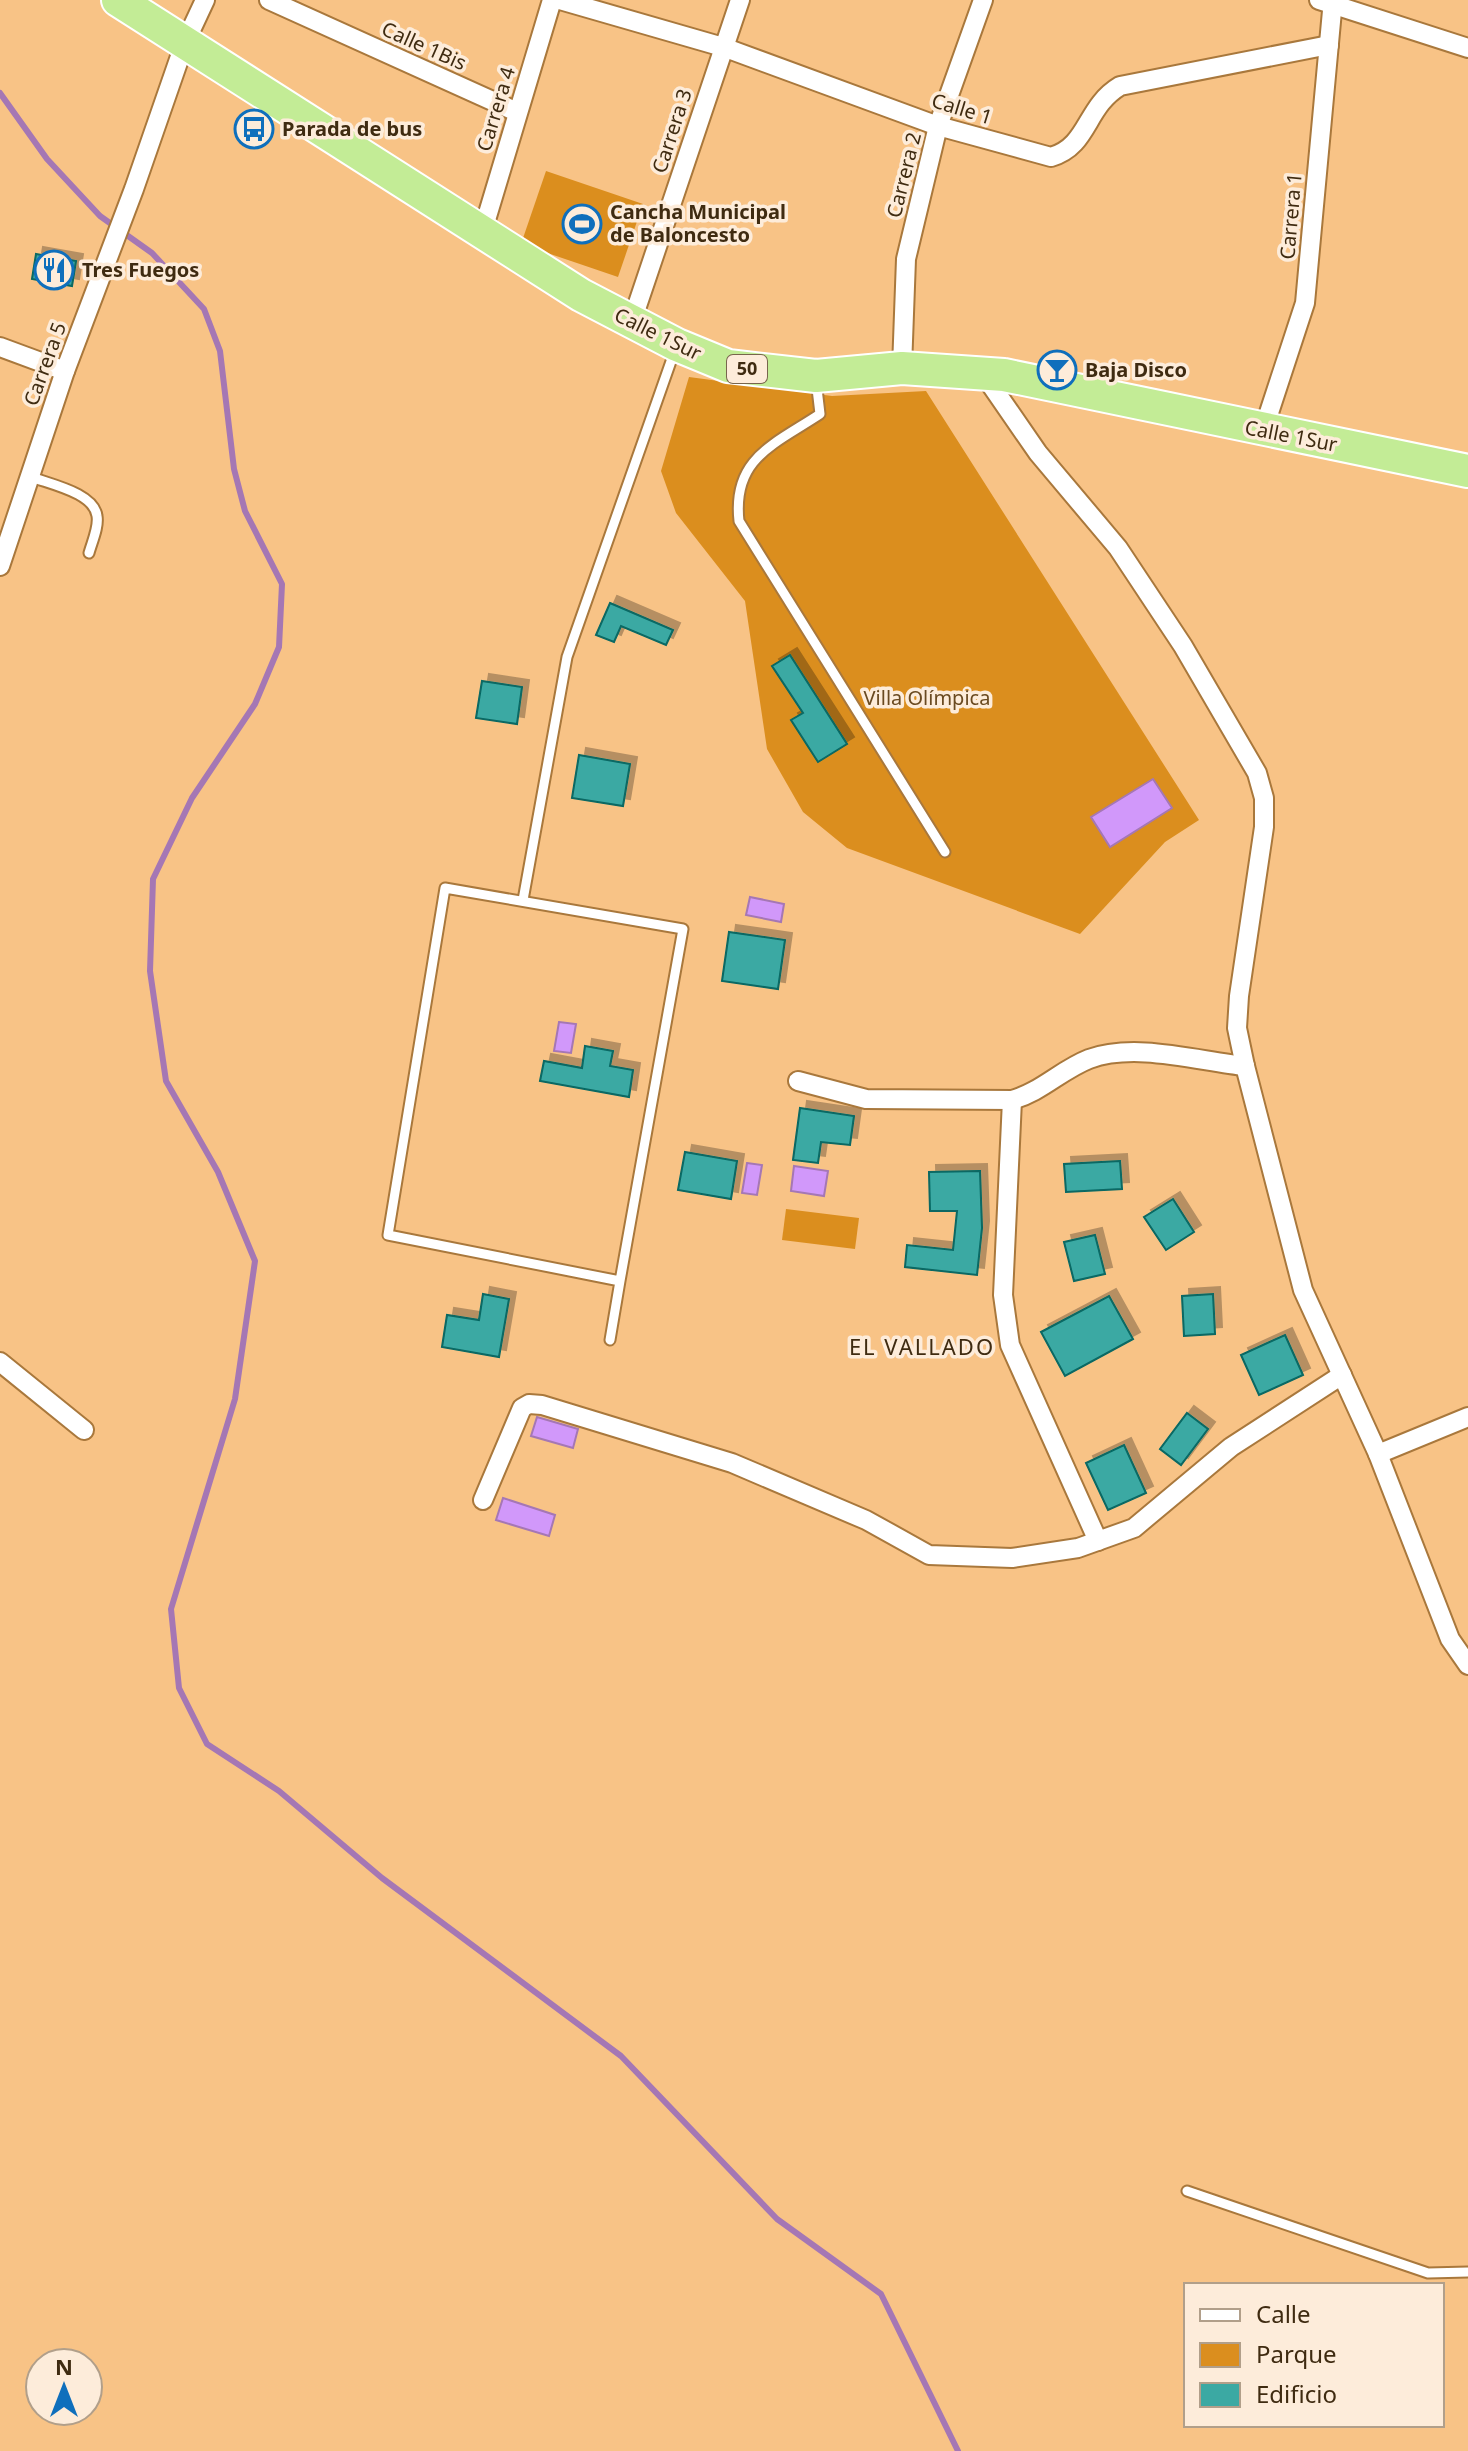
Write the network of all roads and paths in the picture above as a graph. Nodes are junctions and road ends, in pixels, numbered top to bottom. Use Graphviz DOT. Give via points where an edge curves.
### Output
graph roads {
  1 [pos="118,0"];
  2 [pos="205,0"];
  3 [pos="269,0"];
  4 [pos="552,0"];
  5 [pos="560,0"];
  6 [pos="740,0"];
  7 [pos="983,0"];
  8 [pos="1328,2"];
  9 [pos="184,45"];
  10 [pos="1329,45"];
  11 [pos="723,47"];
  12 [pos="1468,48"];
  13 [pos="517,112"];
  14 [pos="938,126"];
  15 [pos="483,230"];
  16 [pos="632,321"];
  17 [pos="677,345"];
  18 [pos="0,347"];
  19 [pos="902,368"];
  20 [pos="65,371"];
  21 [pos="982,372"];
  22 [pos="816,376"];
  23 [pos="1263,431"];
  24 [pos="1468,471"];
  25 [pos="29,476"];
  26 [pos="89,553"];
  27 [pos="0,566"];
  28 [pos="945,852"];
  29 [pos="523,900"];
  30 [pos="1245,1066"];
  31 [pos="798,1081"];
  32 [pos="1012,1100"];
  33 [pos="620,1281"];
  34 [pos="610,1340"];
  35 [pos="0,1362"];
  36 [pos="1342,1375"];
  37 [pos="1468,1417"];
  38 [pos="84,1430"];
  39 [pos="1378,1454"];
  40 [pos="483,1500"];
  41 [pos="1098,1541"];
  42 [pos="1468,1665"];
  43 [pos="1187,2191"];
  44 [pos="1468,2272"];
  1 -- 9 [label="highway, Calle 1Sur / 50"];
  2 -- 9 [label="street, Carrera 5"];
  3 -- 13 [label="street, Calle 1Bis"];
  4 -- 13 [label="street, Carrera 4"];
  5 -- 11 [label="street, Calle 1"];
  6 -- 11 [label="street, Carrera 3"];
  7 -- 14 [label="street, Carrera 2"];
  8 -- 10 [label="street, Carrera 1"];
  8 -- 12 [label="street"];
  9 -- 15 [label="highway, Calle 1Sur / 50"];
  9 -- 20 [label="street, Carrera 5"];
  10 -- 14 [label="street, Calle 1" via="1120,86 1100,100 1081,138 1067,152 1051,157"];
  10 -- 23 [label="street, Carrera 1" via="1305,303"];
  11 -- 14 [label="street, Calle 1"];
  11 -- 16 [label="street, Carrera 3"];
  13 -- 15 [label="street, Carrera 4"];
  14 -- 19 [label="street, Carrera 2" via="906,259"];
  15 -- 16 [label="highway, Calle 1Sur / 50" via="581,295"];
  16 -- 17 [label="highway, Calle 1Sur / 50"];
  17 -- 22 [label="highway, Calle 1Sur / 50" via="728,366"];
  17 -- 29 [label="lane" via="567,657"];
  18 -- 20 [label="street"];
  19 -- 21 [label="highway, Calle 1Sur / 50"];
  19 -- 22 [label="highway, Calle 1Sur / 50"];
  20 -- 25 [label="street, Carrera 5"];
  21 -- 23 [label="highway, Calle 1Sur / 50"];
  21 -- 30 [label="street" via="1038,453 1118,548 1257,773 1264,827 1237,1028"];
  22 -- 28 [label="lane" via="820,414 745,470 738,486 739,521"];
  23 -- 24 [label="highway, Calle 1Sur / 50"];
  25 -- 26 [label="lane" via="85,498 94,507 98,518"];
  25 -- 27 [label="street, Carrera 5"];
  29 -- 33 [label="lane" via="683,929"];
  29 -- 33 [label="lane" via="445,888 388,1235"];
  30 -- 32 [label="street" via="1110,1053 1086,1060 1033,1094"];
  30 -- 36 [label="street" via="1303,1290"];
  31 -- 32 [label="street" via="866,1099"];
  32 -- 41 [label="street" via="1003,1295 1010,1345"];
  33 -- 34 [label="lane"];
  35 -- 38 [label="street"];
  36 -- 39 [label="street"];
  36 -- 41 [label="street" via="1231,1447 1134,1528"];
  37 -- 39 [label="street"];
  39 -- 42 [label="street" via="1450,1639"];
  40 -- 41 [label="street" via="522,1408 529,1404 732,1463 866,1520 929,1555 1012,1558"];
  43 -- 44 [label="lane" via="1428,2273"];
}
